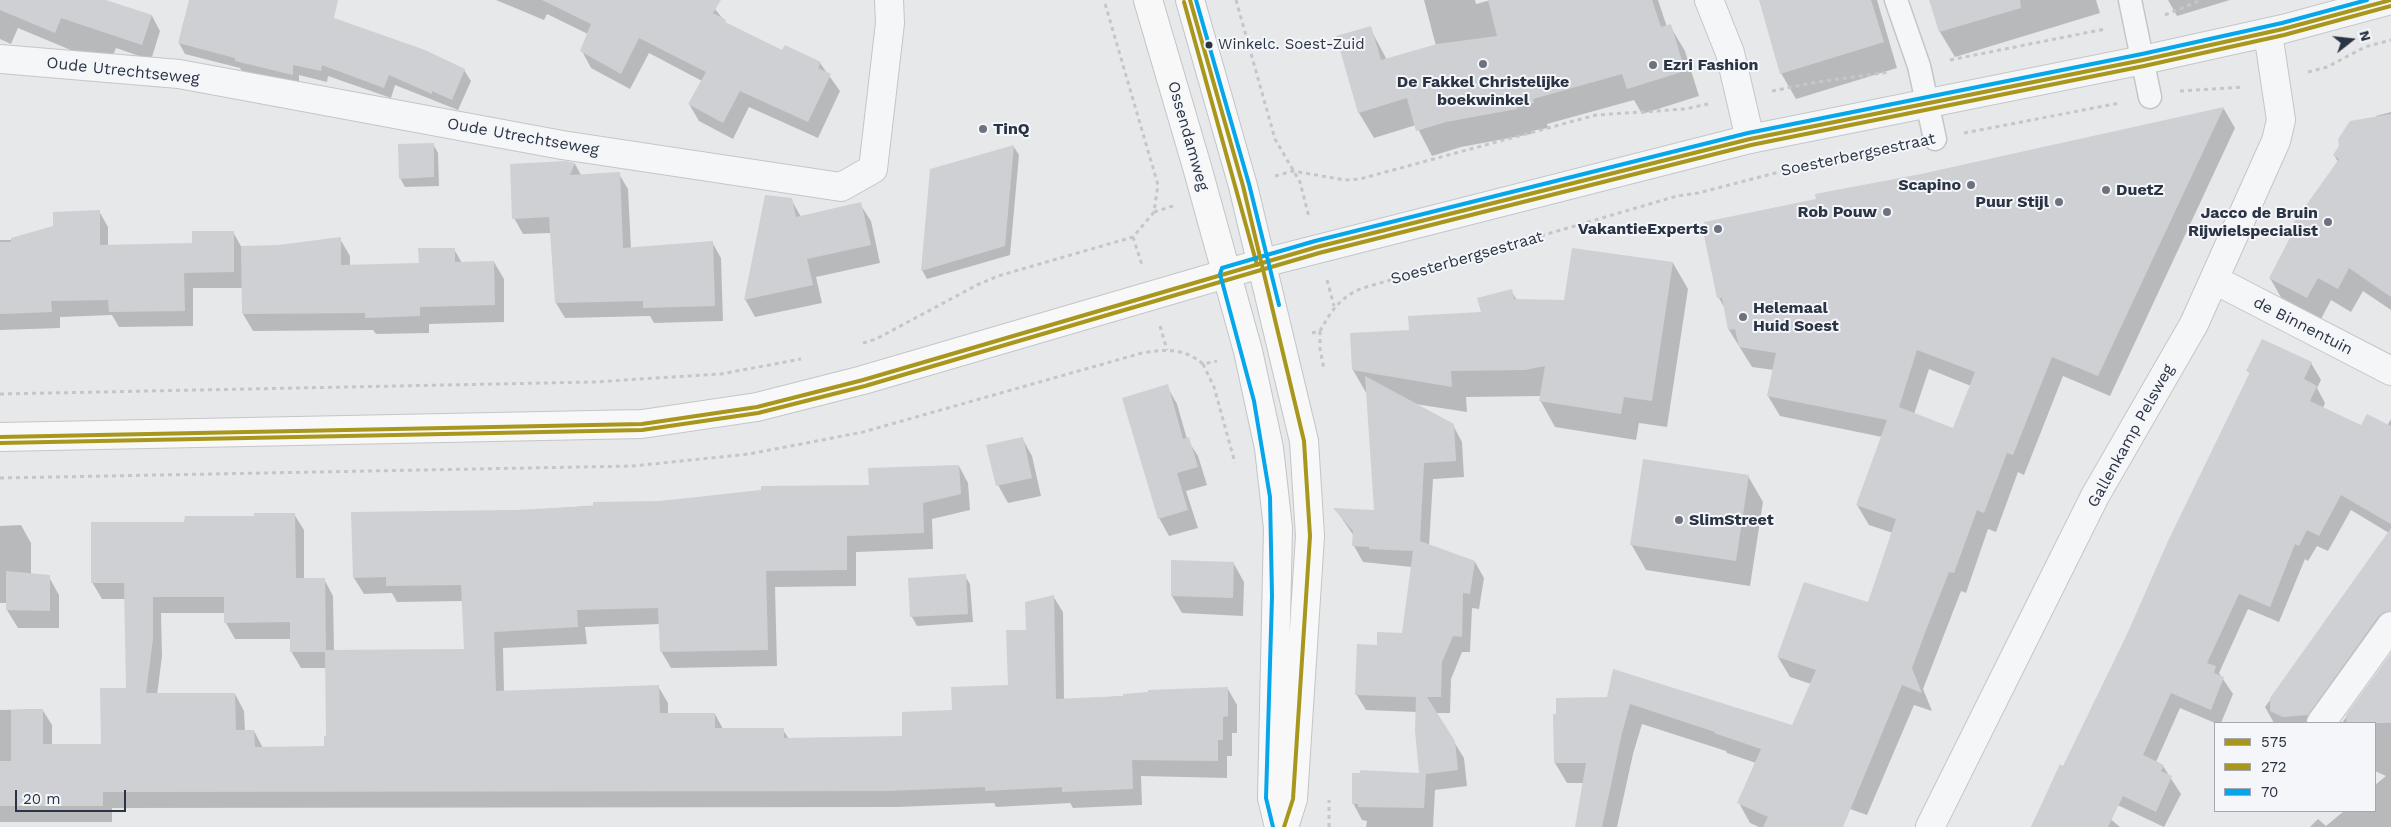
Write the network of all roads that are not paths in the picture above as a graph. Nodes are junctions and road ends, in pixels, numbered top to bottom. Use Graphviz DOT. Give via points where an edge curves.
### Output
graph roads {
  1 [pos="889,0"];
  2 [pos="1148,0"];
  3 [pos="1190,0"];
  4 [pos="1709,0"];
  5 [pos="1896,0"];
  6 [pos="2130,0"];
  7 [pos="2391,0"];
  8 [pos="2268,33"];
  9 [pos="0,59"];
  10 [pos="2142,60"];
  11 [pos="2150,97"];
  12 [pos="1927,103"];
  13 [pos="1750,139"];
  14 [pos="1935,139"];
  15 [pos="1263,263"];
  16 [pos="1226,273"];
  17 [pos="2215,280"];
  18 [pos="2391,371"];
  19 [pos="0,437"];
  20 [pos="2391,626"];
  21 [pos="2321,722"];
  22 [pos="1278,827"];
  23 [pos="1284,827"];
  24 [pos="1930,827"];
  1 -- 9 [label="street, Oude Utrechtseweg" via="890,23 873,169 841,187 562,145 179,74"];
  2 -- 16 [label="main road, Ossendamweg"];
  3 -- 15 [label="main road"];
  4 -- 13 [label="street" via="1730,53"];
  5 -- 12 [label="street" via="1919,66"];
  6 -- 10 [label="street"];
  7 -- 8 [label="street"];
  8 -- 10 [label="street"];
  8 -- 17 [label="street, Gallenkamp Pelsweg" via="2280,131"];
  10 -- 11 [label="street"];
  10 -- 12 [label="street"];
  12 -- 13 [label="street"];
  12 -- 14 [label="street"];
  13 -- 15 [label="street"];
  15 -- 16 [label="main road"];
  15 -- 23 [label="main road" via="1304,441 1310,536 1293,799"];
  16 -- 19 [label="main road" via="757,407 642,424"];
  16 -- 22 [label="main road, Ossendamweg" via="1248,351 1269,448 1278,528 1272,798"];
  17 -- 18 [label="street, de Binnentuin"];
  17 -- 24 [label="street, Gallenkamp Pelsweg" via="2194,324 2095,496"];
  20 -- 21 [label="street"];
}
